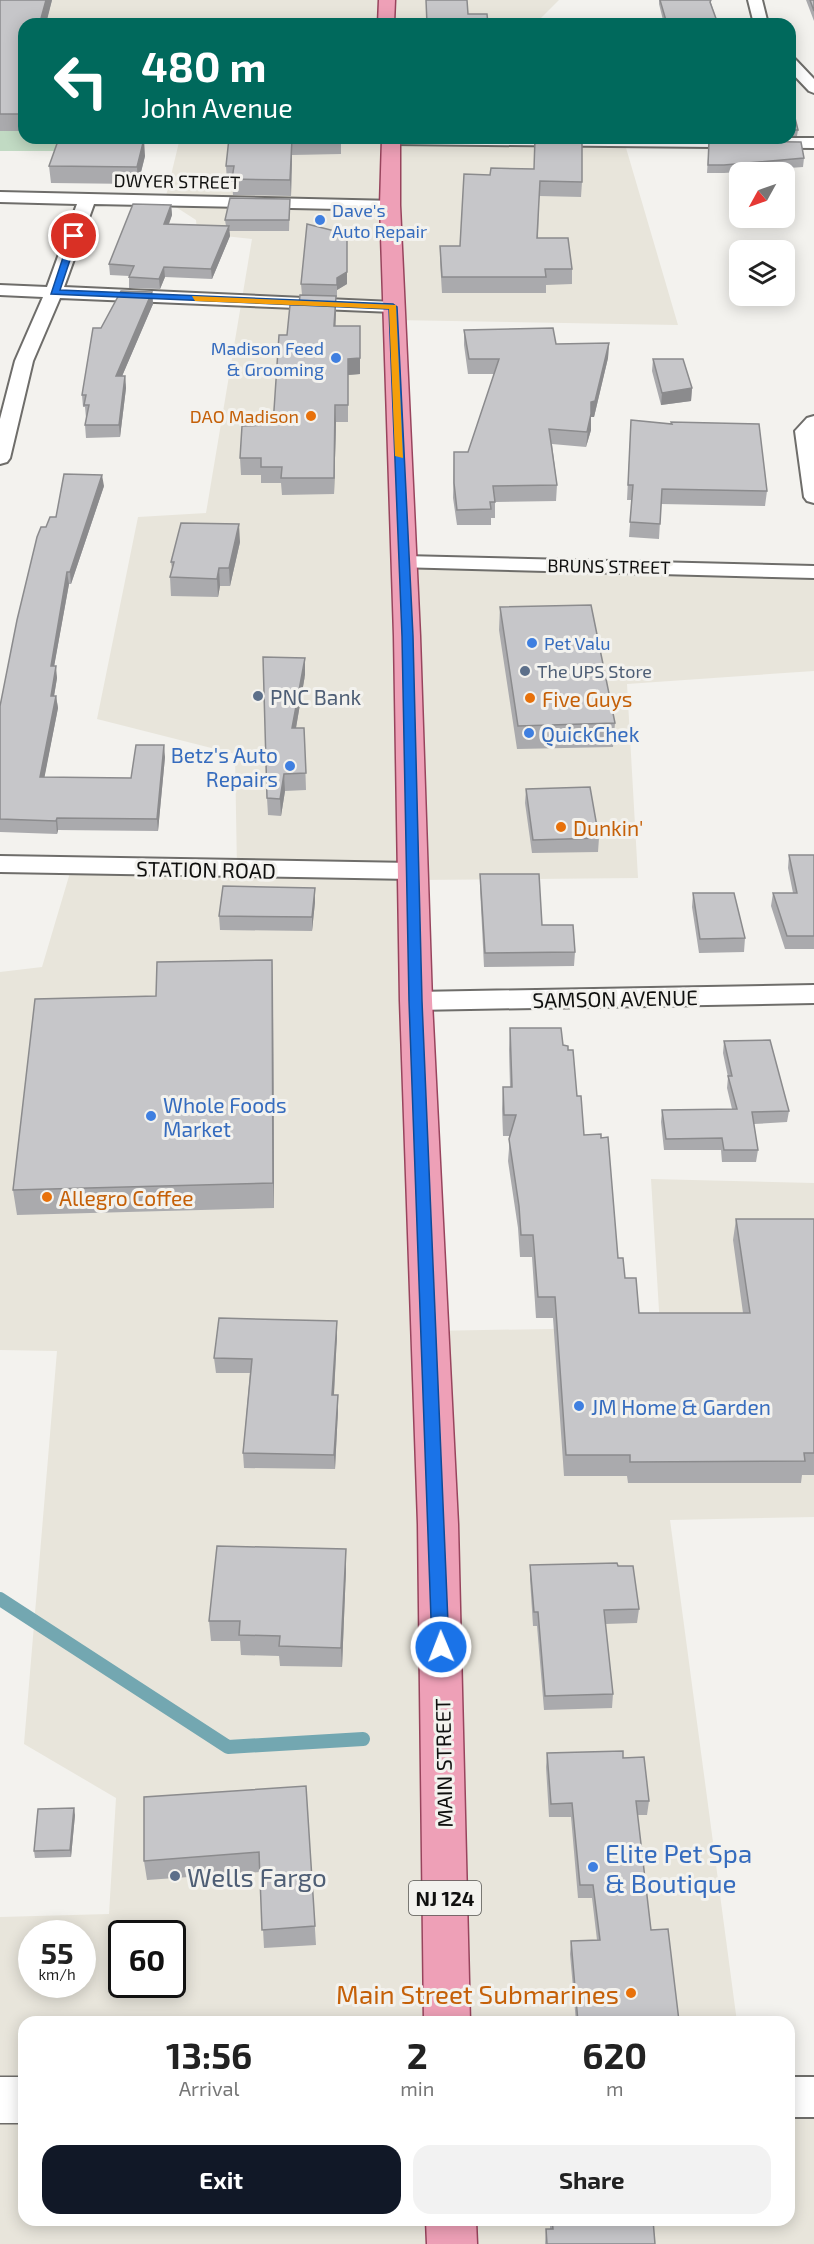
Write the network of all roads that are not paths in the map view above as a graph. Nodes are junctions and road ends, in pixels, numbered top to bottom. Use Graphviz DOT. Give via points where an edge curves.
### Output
graph roads {
  1 [pos="387,0"];
  2 [pos="755,0"];
  3 [pos="386,18"];
  4 [pos="759,18"];
  5 [pos="796,68"];
  6 [pos="814,88"];
  7 [pos="796,142"];
  8 [pos="814,142"];
  9 [pos="391,144"];
  10 [pos="0,197"];
  11 [pos="87,198"];
  12 [pos="390,205"];
  13 [pos="0,290"];
  14 [pos="54,292"];
  15 [pos="393,307"];
  16 [pos="814,422"];
  17 [pos="0,458"];
  18 [pos="814,497"];
  19 [pos="404,562"];
  20 [pos="814,572"];
  21 [pos="0,864"];
  22 [pos="412,872"];
  23 [pos="814,994"];
  24 [pos="416,1001"];
  25 [pos="447,2016"];
  26 [pos="795,2097"];
  27 [pos="814,2097"];
  28 [pos="0,2100"];
  29 [pos="18,2100"];
  30 [pos="451,2226"];
  31 [pos="452,2244"];
  1 -- 3 [label="main road"];
  2 -- 4 [label="street"];
  5 -- 6 [label="street"];
  7 -- 8 [label="street"];
  9 -- 12 [label="main road, MAIN STREET / NJ 124"];
  10 -- 11 [label="street, DWYER STREET"];
  11 -- 12 [label="street, DWYER STREET"];
  11 -- 14 [label="street"];
  12 -- 15 [label="main road, MAIN STREET / NJ 124"];
  13 -- 14 [label="street"];
  14 -- 15 [label="street"];
  14 -- 17 [label="street" via="24,361"];
  15 -- 19 [label="main road, MAIN STREET / NJ 124"];
  16 -- 18 [label="street" via="805,431"];
  19 -- 20 [label="street, BRUNS STREET"];
  19 -- 22 [label="main road, MAIN STREET / NJ 124"];
  21 -- 22 [label="street, STATION ROAD"];
  22 -- 24 [label="main road, MAIN STREET / NJ 124"];
  23 -- 24 [label="street, SAMSON AVENUE"];
  24 -- 25 [label="main road, MAIN STREET / NJ 124" via="438,1524"];
  26 -- 27 [label="street"];
  28 -- 29 [label="street"];
  30 -- 31 [label="main road"];
}
